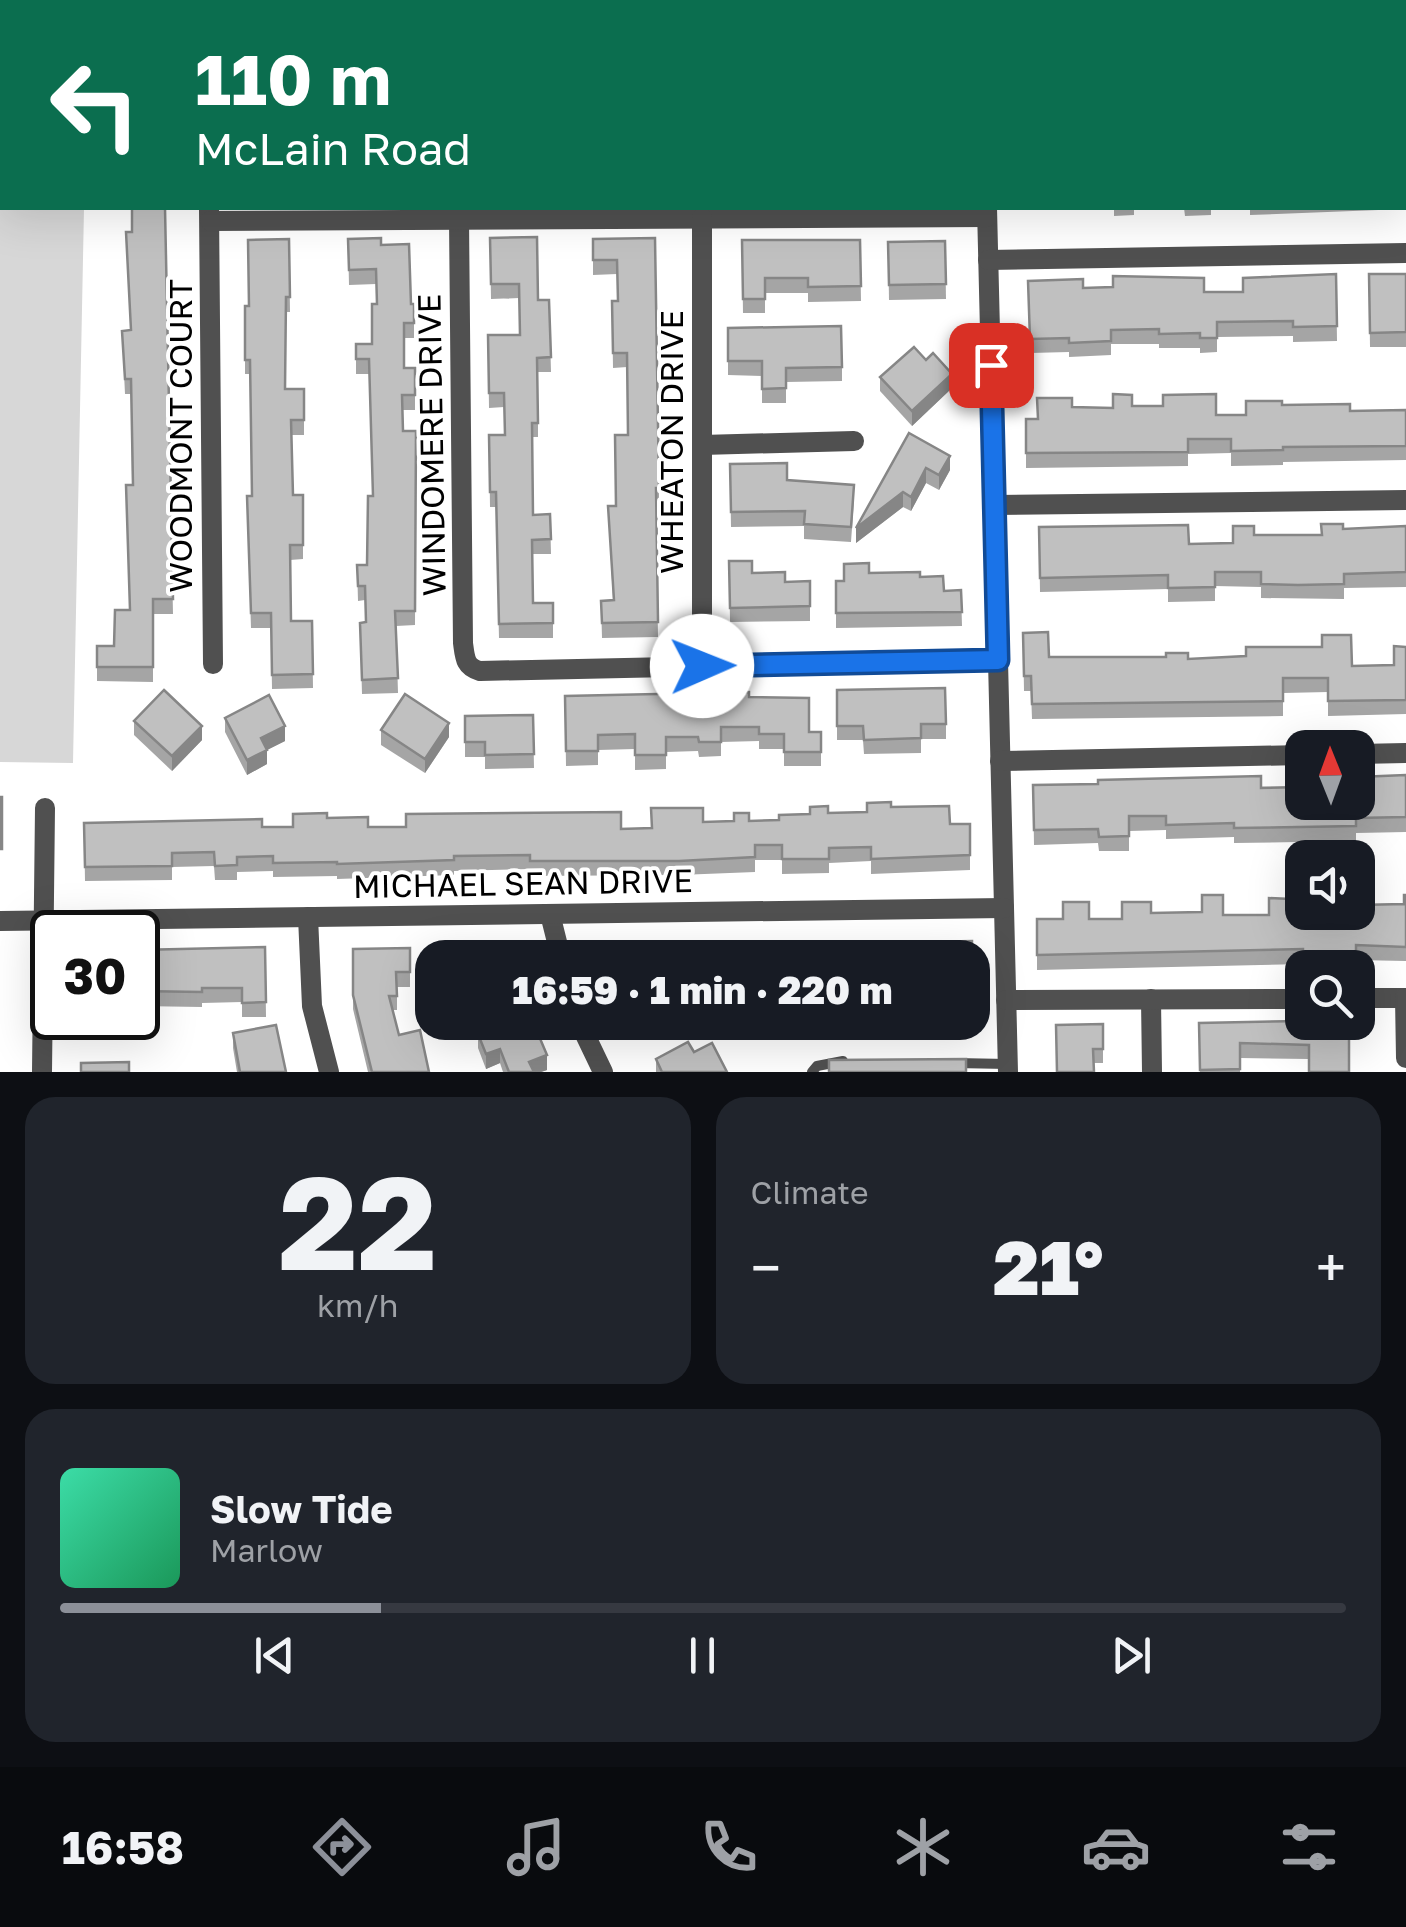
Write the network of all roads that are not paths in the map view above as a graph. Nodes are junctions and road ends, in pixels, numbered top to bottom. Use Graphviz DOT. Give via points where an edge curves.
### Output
graph roads {
  1 [pos="987,212"];
  2 [pos="210,214"];
  3 [pos="702,218"];
  4 [pos="460,219"];
  5 [pos="1406,254"];
  6 [pos="988,260"];
  7 [pos="854,441"];
  8 [pos="702,445"];
  9 [pos="1406,500"];
  10 [pos="994,505"];
  11 [pos="998,660"];
  12 [pos="213,664"];
  13 [pos="702,666"];
  14 [pos="1406,753"];
  15 [pos="1375,754"];
  16 [pos="1285,755"];
  17 [pos="1000,761"];
  18 [pos="45,808"];
  19 [pos="1004,908"];
  20 [pos="44,910"];
  21 [pos="550,914"];
  22 [pos="308,917"];
  23 [pos="160,919"];
  24 [pos="30,920"];
  25 [pos="0,921"];
  26 [pos="556,940"];
  27 [pos="1285,998"];
  28 [pos="1375,998"];
  29 [pos="1406,998"];
  30 [pos="1006,1000"];
  31 [pos="1151,1000"];
  32 [pos="42,1040"];
  33 [pos="588,1040"];
  34 [pos="1406,1058"];
  35 [pos="860,1062"];
  36 [pos="934,1062"];
  37 [pos="1008,1068"];
  38 [pos="42,1072"];
  39 [pos="329,1072"];
  40 [pos="603,1072"];
  41 [pos="812,1072"];
  42 [pos="1152,1072"];
  1 -- 3 [label="street"];
  1 -- 6 [label="street"];
  2 -- 4 [label="street"];
  2 -- 12 [label="street, WOODMONT COURT"];
  3 -- 4 [label="street"];
  3 -- 8 [label="street, WHEATON DRIVE"];
  4 -- 13 [label="street, WINDOMERE DRIVE" via="465,662 480,671"];
  5 -- 6 [label="street"];
  6 -- 10 [label="street"];
  7 -- 8 [label="street"];
  8 -- 13 [label="street, WHEATON DRIVE"];
  9 -- 10 [label="street"];
  10 -- 11 [label="street"];
  11 -- 13 [label="street"];
  11 -- 17 [label="street"];
  14 -- 15 [label="street"];
  16 -- 17 [label="street"];
  17 -- 19 [label="street"];
  18 -- 20 [label="street"];
  19 -- 21 [label="street, MICHAEL SEAN DRIVE"];
  19 -- 30 [label="street"];
  21 -- 22 [label="street, MICHAEL SEAN DRIVE"];
  21 -- 26 [label="street"];
  22 -- 23 [label="street, MICHAEL SEAN DRIVE"];
  22 -- 39 [label="street" via="312,1006"];
  24 -- 25 [label="street, MICHAEL SEAN DRIVE"];
  27 -- 31 [label="street"];
  28 -- 29 [label="street"];
  29 -- 34 [label="street"];
  30 -- 31 [label="street"];
  30 -- 37 [label="street"];
  31 -- 42 [label="street"];
  32 -- 38 [label="street"];
  33 -- 40 [label="street"];
  35 -- 41 [label="lane"];
  36 -- 37 [label="lane"];
}
